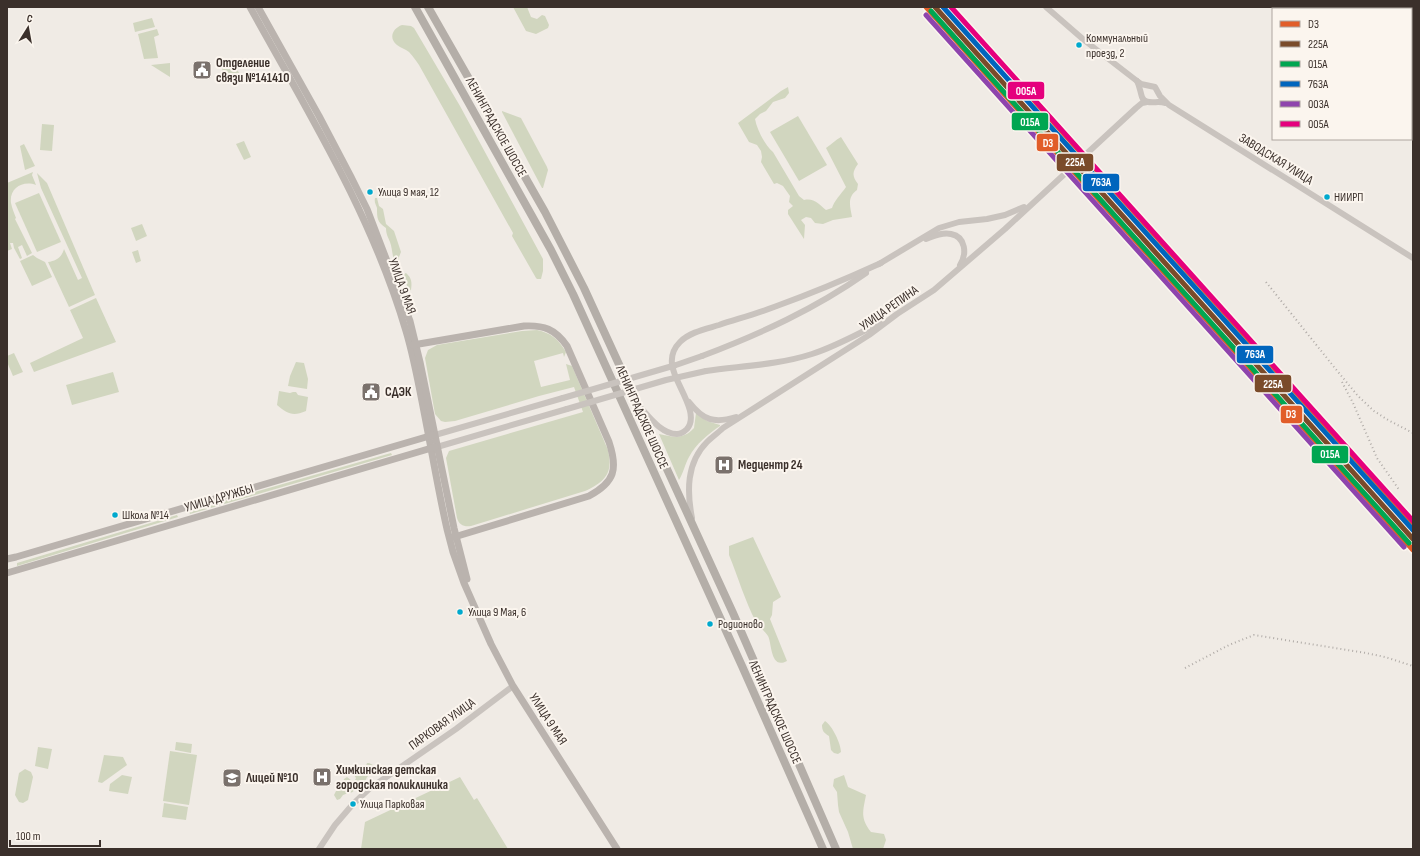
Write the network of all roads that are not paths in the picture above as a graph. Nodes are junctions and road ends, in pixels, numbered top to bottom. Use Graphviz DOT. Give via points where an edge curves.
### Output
graph roads {
  1 [pos="250,7"];
  2 [pos="258,7"];
  3 [pos="415,7"];
  4 [pos="428,7"];
  5 [pos="1046,7"];
  6 [pos="1137,81"];
  7 [pos="1150,86"];
  8 [pos="1158,92"];
  9 [pos="1142,95"];
  10 [pos="1149,102"];
  11 [pos="1169,104"];
  12 [pos="1136,108"];
  13 [pos="1032,202"];
  14 [pos="909,245"];
  15 [pos="1413,258"];
  16 [pos="880,263"];
  17 [pos="954,274"];
  18 [pos="897,314"];
  19 [pos="413,345"];
  20 [pos="686,399"];
  21 [pos="635,401"];
  22 [pos="744,415"];
  23 [pos="432,435"];
  24 [pos="434,448"];
  25 [pos="694,529"];
  26 [pos="452,538"];
  27 [pos="7,559"];
  28 [pos="7,573"];
  29 [pos="513,686"];
  30 [pos="319,849"];
  31 [pos="616,849"];
  32 [pos="823,849"];
  33 [pos="836,849"];
  1 -- 19 [label="main road, УЛИЦА 9 МАЯ" via="361,212"];
  2 -- 19 [label="main road, УЛИЦА 9 МАЯ" via="367,209 410,321"];
  3 -- 32 [label="highway, ЛЕНИНГРАДСКОЕ ШОССЕ" via="573,294"];
  4 -- 21 [label="highway, ЛЕНИНГРАДСКОЕ ШОССЕ" via="560,240"];
  5 -- 6 [label="street"];
  6 -- 7 [label="street"];
  6 -- 9 [label="street"];
  7 -- 8 [label="street" via="1155,87"];
  7 -- 9 [label="street" via="1145,87"];
  8 -- 10 [label="street" via="1158,97"];
  8 -- 11 [label="street, ЗАВОДСКАЯ УЛИЦА"];
  9 -- 10 [label="street"];
  9 -- 12 [label="street, УЛИЦА РЕПИНА"];
  10 -- 11 [label="street, ЗАВОДСКАЯ УЛИЦА" via="1160,101"];
  10 -- 12 [label="street, УЛИЦА РЕПИНА" via="1142,103"];
  11 -- 15 [label="street, ЗАВОДСКАЯ УЛИЦА"];
  12 -- 13 [label="street, УЛИЦА РЕПИНА"];
  13 -- 14 [label="street" via="1013,213 944,226"];
  13 -- 17 [label="street, УЛИЦА РЕПИНА"];
  14 -- 16 [label="street"];
  14 -- 17 [label="street" via="937,234 955,236 963,243 965,255"];
  16 -- 20 [label="street" via="773,308 688,336 673,351 672,363 674,376"];
  16 -- 23 [label="street, bridge" via="848,286 810,308 773,327 702,356"];
  17 -- 18 [label="street, УЛИЦА РЕПИНА"];
  18 -- 22 [label="street, УЛИЦА РЕПИНА" via="869,335"];
  18 -- 24 [label="street, bridge" via="831,347 811,354 767,364 706,371 666,380"];
  19 -- 23 [label="main road, УЛИЦА 9 МАЯ"];
  19 -- 26 [label="main road" via="524,326 540,326 555,332 567,346 614,456 614,468 608,482 589,496"];
  20 -- 21 [label="street" via="690,424 681,434 661,428"];
  20 -- 22 [label="street" via="699,414 710,420 722,421"];
  21 -- 25 [label="highway, ЛЕНИНГРАДСКОЕ ШОССЕ"];
  22 -- 25 [label="street, УЛИЦА РЕПИНА" via="706,442 694,460 688,486"];
  23 -- 24 [label="main road, УЛИЦА 9 МАЯ"];
  23 -- 27 [label="main road, УЛИЦА ДРУЖБЫ"];
  24 -- 26 [label="main road, УЛИЦА 9 МАЯ"];
  24 -- 28 [label="main road, УЛИЦА ДРУЖБЫ"];
  25 -- 33 [label="highway, ЛЕНИНГРАДСКОЕ ШОССЕ"];
  26 -- 29 [label="main road, УЛИЦА 9 МАЯ" via="460,574"];
  29 -- 30 [label="street, ПАРКОВАЯ УЛИЦА" via="370,789 339,820"];
  29 -- 31 [label="main road, УЛИЦА 9 МАЯ"];
}
